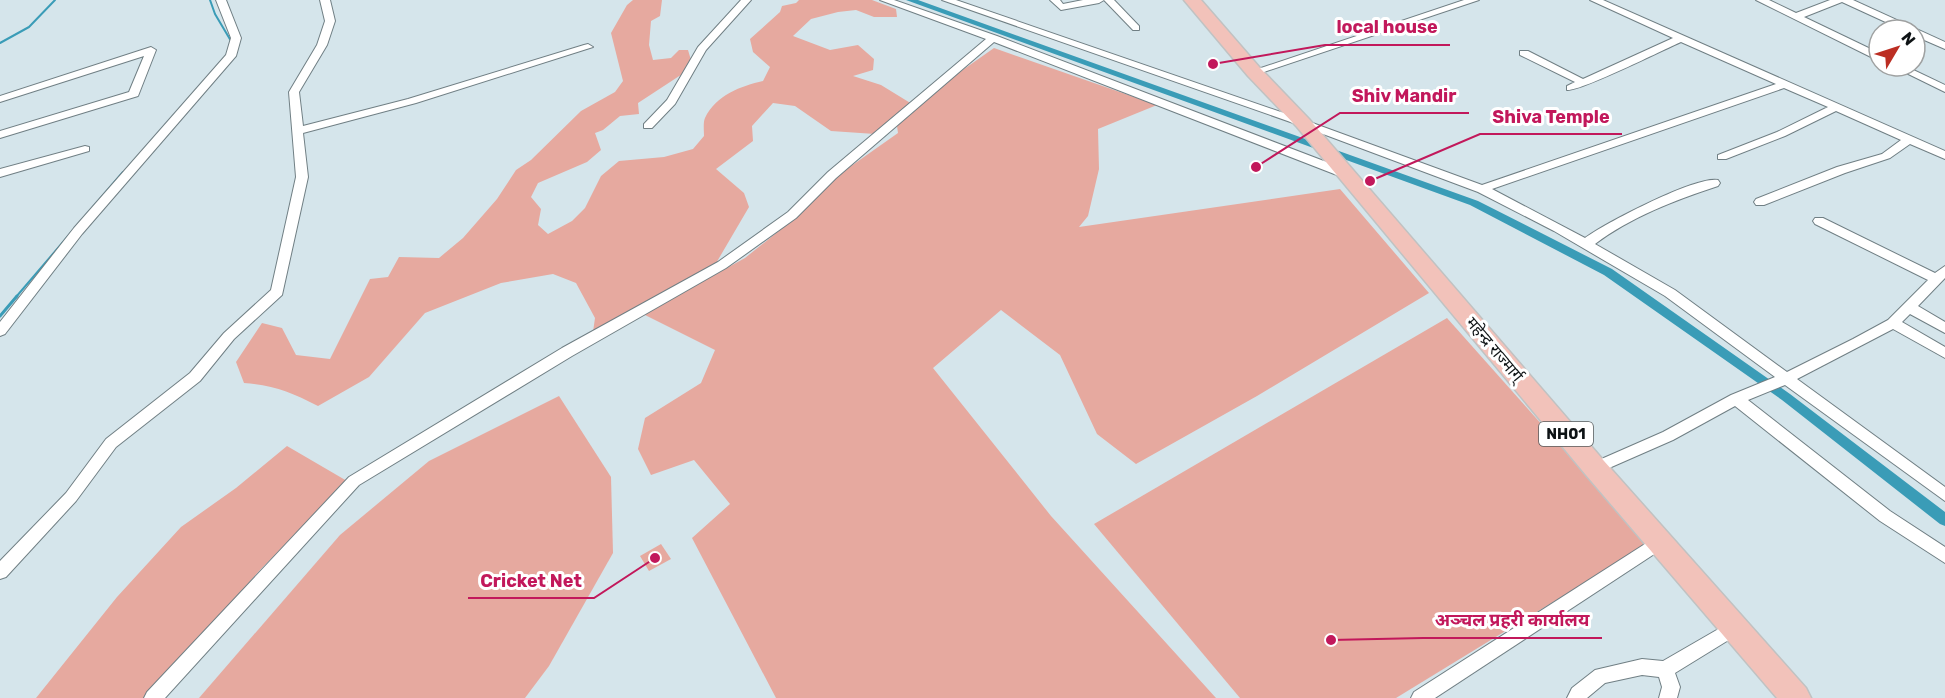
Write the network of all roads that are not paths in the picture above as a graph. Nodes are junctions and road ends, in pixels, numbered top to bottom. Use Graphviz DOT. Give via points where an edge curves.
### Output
graph roads {
  1 [pos="221,0"];
  2 [pos="325,0"];
  3 [pos="746,0"];
  4 [pos="885,0"];
  5 [pos="947,0"];
  6 [pos="1055,0"];
  7 [pos="1099,0"];
  8 [pos="1109,0"];
  9 [pos="1192,0"];
  10 [pos="1474,0"];
  11 [pos="1594,0"];
  12 [pos="1761,0"];
  13 [pos="1838,0"];
  14 [pos="1845,0"];
  15 [pos="1796,18"];
  16 [pos="1884,18"];
  17 [pos="1136,28"];
  18 [pos="993,38"];
  19 [pos="1681,38"];
  20 [pos="1927,38"];
  21 [pos="1945,46"];
  22 [pos="588,47"];
  23 [pos="1867,51"];
  24 [pos="1524,53"];
  25 [pos="1254,72"];
  26 [pos="1922,78"];
  27 [pos="1584,83"];
  28 [pos="1785,84"];
  29 [pos="1571,88"];
  30 [pos="1945,89"];
  31 [pos="0,99"];
  32 [pos="1836,107"];
  33 [pos="648,126"];
  34 [pos="1308,128"];
  35 [pos="298,130"];
  36 [pos="0,135"];
  37 [pos="1910,139"];
  38 [pos="85,149"];
  39 [pos="1945,155"];
  40 [pos="1722,157"];
  41 [pos="1342,170"];
  42 [pos="0,173"];
  43 [pos="1714,183"];
  44 [pos="1482,189"];
  45 [pos="1760,202"];
  46 [pos="1819,220"];
  47 [pos="1586,244"];
  48 [pos="1941,275"];
  49 [pos="1909,307"];
  50 [pos="1893,323"];
  51 [pos="1945,328"];
  52 [pos="0,332"];
  53 [pos="1945,353"];
  54 [pos="1780,381"];
  55 [pos="1736,399"];
  56 [pos="1595,468"];
  57 [pos="1945,495"];
  58 [pos="1659,542"];
  59 [pos="1945,555"];
  60 [pos="0,572"];
  61 [pos="1734,628"];
  62 [pos="1665,669"];
  63 [pos="153,698"];
  64 [pos="1420,698"];
  65 [pos="1576,698"];
  66 [pos="1668,698"];
  67 [pos="1796,698"];
  1 -- 52 [label="street" via="236,38 231,56 78,231"];
  2 -- 35 [label="street" via="330,21 322,45 294,92"];
  3 -- 33 [label="street" via="702,50 671,102"];
  4 -- 18 [label="street"];
  5 -- 34 [label="street"];
  6 -- 7 [label="street" via="1061,7"];
  8 -- 17 [label="street"];
  9 -- 25 [label="highway, महेन्द्र राज्मार्ग् / NH01"];
  10 -- 25 [label="street"];
  11 -- 19 [label="street"];
  12 -- 15 [label="street"];
  13 -- 15 [label="street"];
  14 -- 16 [label="street"];
  15 -- 23 [label="street"];
  18 -- 41 [label="street"];
  18 -- 63 [label="street" via="832,175 792,215 722,265 567,352 354,481"];
  19 -- 27 [label="street"];
  19 -- 28 [label="street"];
  20 -- 21 [label="street"];
  22 -- 35 [label="street" via="412,101"];
  24 -- 27 [label="street"];
  25 -- 34 [label="highway, महेन्द्र राज्मार्ग् / NH01"];
  26 -- 30 [label="street"];
  27 -- 29 [label="street"];
  28 -- 32 [label="street"];
  28 -- 44 [label="street"];
  31 -- 36 [label="street" via="151,50 134,94"];
  32 -- 37 [label="street"];
  32 -- 40 [label="street"];
  34 -- 41 [label="highway, महेन्द्र राज्मार्ग् / NH01"];
  34 -- 44 [label="street"];
  35 -- 60 [label="street" via="302,177 277,292 229,336 195,377 111,442 71,497"];
  37 -- 39 [label="street"];
  37 -- 45 [label="street" via="1886,156"];
  38 -- 42 [label="street"];
  41 -- 56 [label="highway, महेन्द्र राज्मार्ग् / NH01"];
  43 -- 47 [label="street" via="1684,192 1600,233"];
  44 -- 47 [label="street"];
  46 -- 48 [label="street"];
  47 -- 54 [label="street" via="1721,328"];
  48 -- 49 [label="street"];
  49 -- 50 [label="street"];
  49 -- 51 [label="street"];
  50 -- 53 [label="street"];
  50 -- 54 [label="street"];
  54 -- 55 [label="street"];
  54 -- 57 [label="street"];
  55 -- 56 [label="street" via="1668,436"];
  55 -- 59 [label="street" via="1869,504"];
  56 -- 58 [label="highway, महेन्द्र राज्मार्ग् / NH01"];
  58 -- 61 [label="highway, महेन्द्र राज्मार्ग् / NH01"];
  58 -- 64 [label="street"];
  61 -- 62 [label="street"];
  61 -- 67 [label="highway, महेन्द्र राज्मार्ग् / NH01"];
  62 -- 65 [label="street" via="1642,667 1601,676"];
  62 -- 66 [label="street" via="1671,687"];
}
